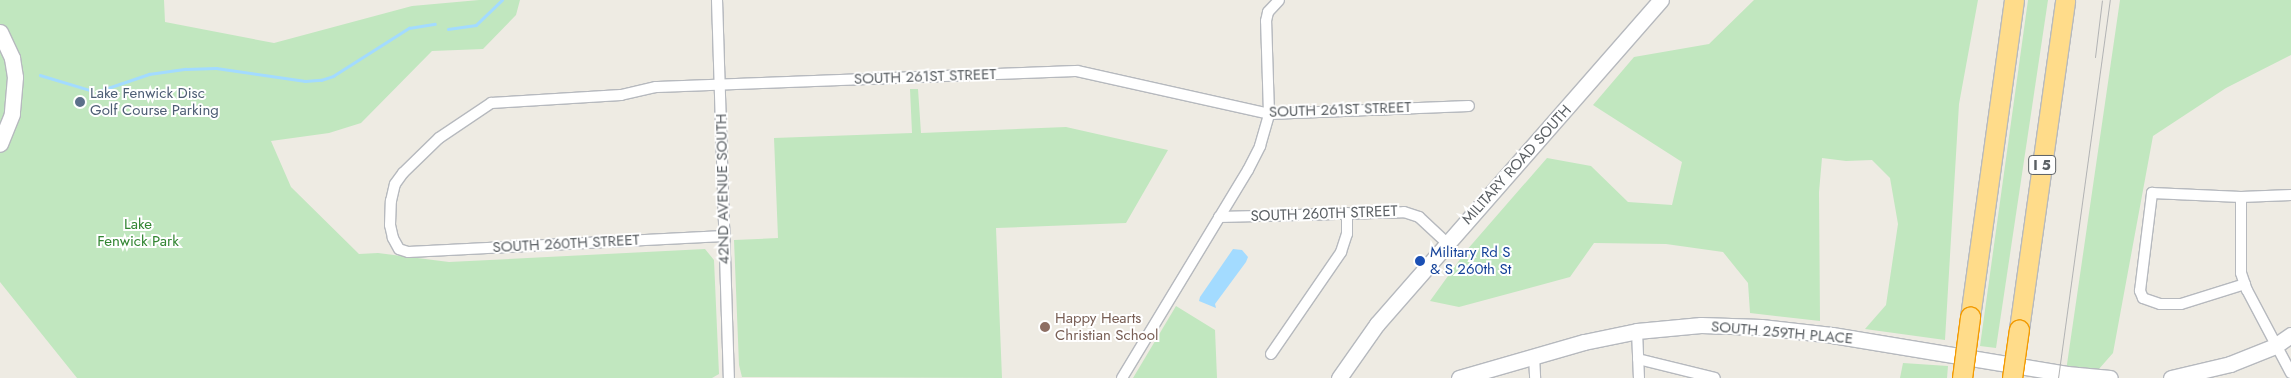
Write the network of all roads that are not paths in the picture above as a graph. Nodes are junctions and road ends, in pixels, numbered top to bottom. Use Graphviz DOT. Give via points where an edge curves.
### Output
graph roads {
  1 [pos="717,0"];
  2 [pos="1661,0"];
  3 [pos="2014,0"];
  4 [pos="2065,0"];
  5 [pos="1276,3"];
  6 [pos="0,32"];
  7 [pos="720,83"];
  8 [pos="1469,106"];
  9 [pos="1269,114"];
  10 [pos="0,144"];
  11 [pos="2291,196"];
  12 [pos="2241,197"];
  13 [pos="1346,213"];
  14 [pos="1220,217"];
  15 [pos="724,236"];
  16 [pos="1447,243"];
  17 [pos="408,252"];
  18 [pos="2245,284"];
  19 [pos="1637,331"];
  20 [pos="2291,335"];
  21 [pos="2275,346"];
  22 [pos="1271,354"];
  23 [pos="1534,356"];
  24 [pos="1638,358"];
  25 [pos="2291,373"];
  26 [pos="1343,374"];
  27 [pos="729,378"];
  28 [pos="1122,378"];
  29 [pos="1459,378"];
  30 [pos="1535,378"];
  31 [pos="1639,378"];
  32 [pos="1715,378"];
  33 [pos="1962,378"];
  34 [pos="2012,378"];
  35 [pos="2110,378"];
  36 [pos="2171,378"];
  1 -- 7 [label="street, 42ND AVENUE SOUTH"];
  2 -- 16 [label="main road, MILITARY ROAD SOUTH"];
  3 -- 33 [label="highway, bridge"];
  4 -- 34 [label="highway, I 5, bridge"];
  5 -- 9 [label="street" via="1266,21"];
  6 -- 10 [label="main road" via="12,58 15,77 12,114"];
  7 -- 9 [label="street, SOUTH 261ST STREET" via="1078,72"];
  7 -- 15 [label="street, 42ND AVENUE SOUTH"];
  7 -- 17 [label="street, SOUTH 261ST STREET" via="656,87 621,95 491,103 439,138 395,184 390,226 397,246"];
  8 -- 9 [label="street, SOUTH 261ST STREET"];
  9 -- 14 [label="street" via="1260,146"];
  11 -- 12 [label="street"];
  12 -- 18 [label="street"];
  12 -- 18 [label="street" via="2152,193 2140,292 2150,302 2181,304"];
  13 -- 14 [label="street, SOUTH 260TH STREET"];
  13 -- 16 [label="street, SOUTH 260TH STREET" via="1412,214"];
  13 -- 22 [label="street" via="1348,234 1341,252"];
  14 -- 28 [label="street"];
  15 -- 17 [label="street, SOUTH 260TH STREET"];
  15 -- 27 [label="street, 42ND AVENUE SOUTH"];
  16 -- 26 [label="main road, MILITARY ROAD SOUTH" via="1377,324"];
  18 -- 21 [label="street"];
  19 -- 23 [label="main road, SOUTH 259TH PLACE"];
  19 -- 24 [label="street"];
  19 -- 35 [label="main road, SOUTH 259TH PLACE" via="1701,325 1762,328 1832,335"];
  20 -- 21 [label="main road"];
  21 -- 25 [label="street"];
  21 -- 36 [label="main road" via="2230,364"];
  23 -- 29 [label="main road, SOUTH 259TH PLACE"];
  23 -- 30 [label="street"];
  24 -- 31 [label="street"];
  24 -- 32 [label="street"];
}
